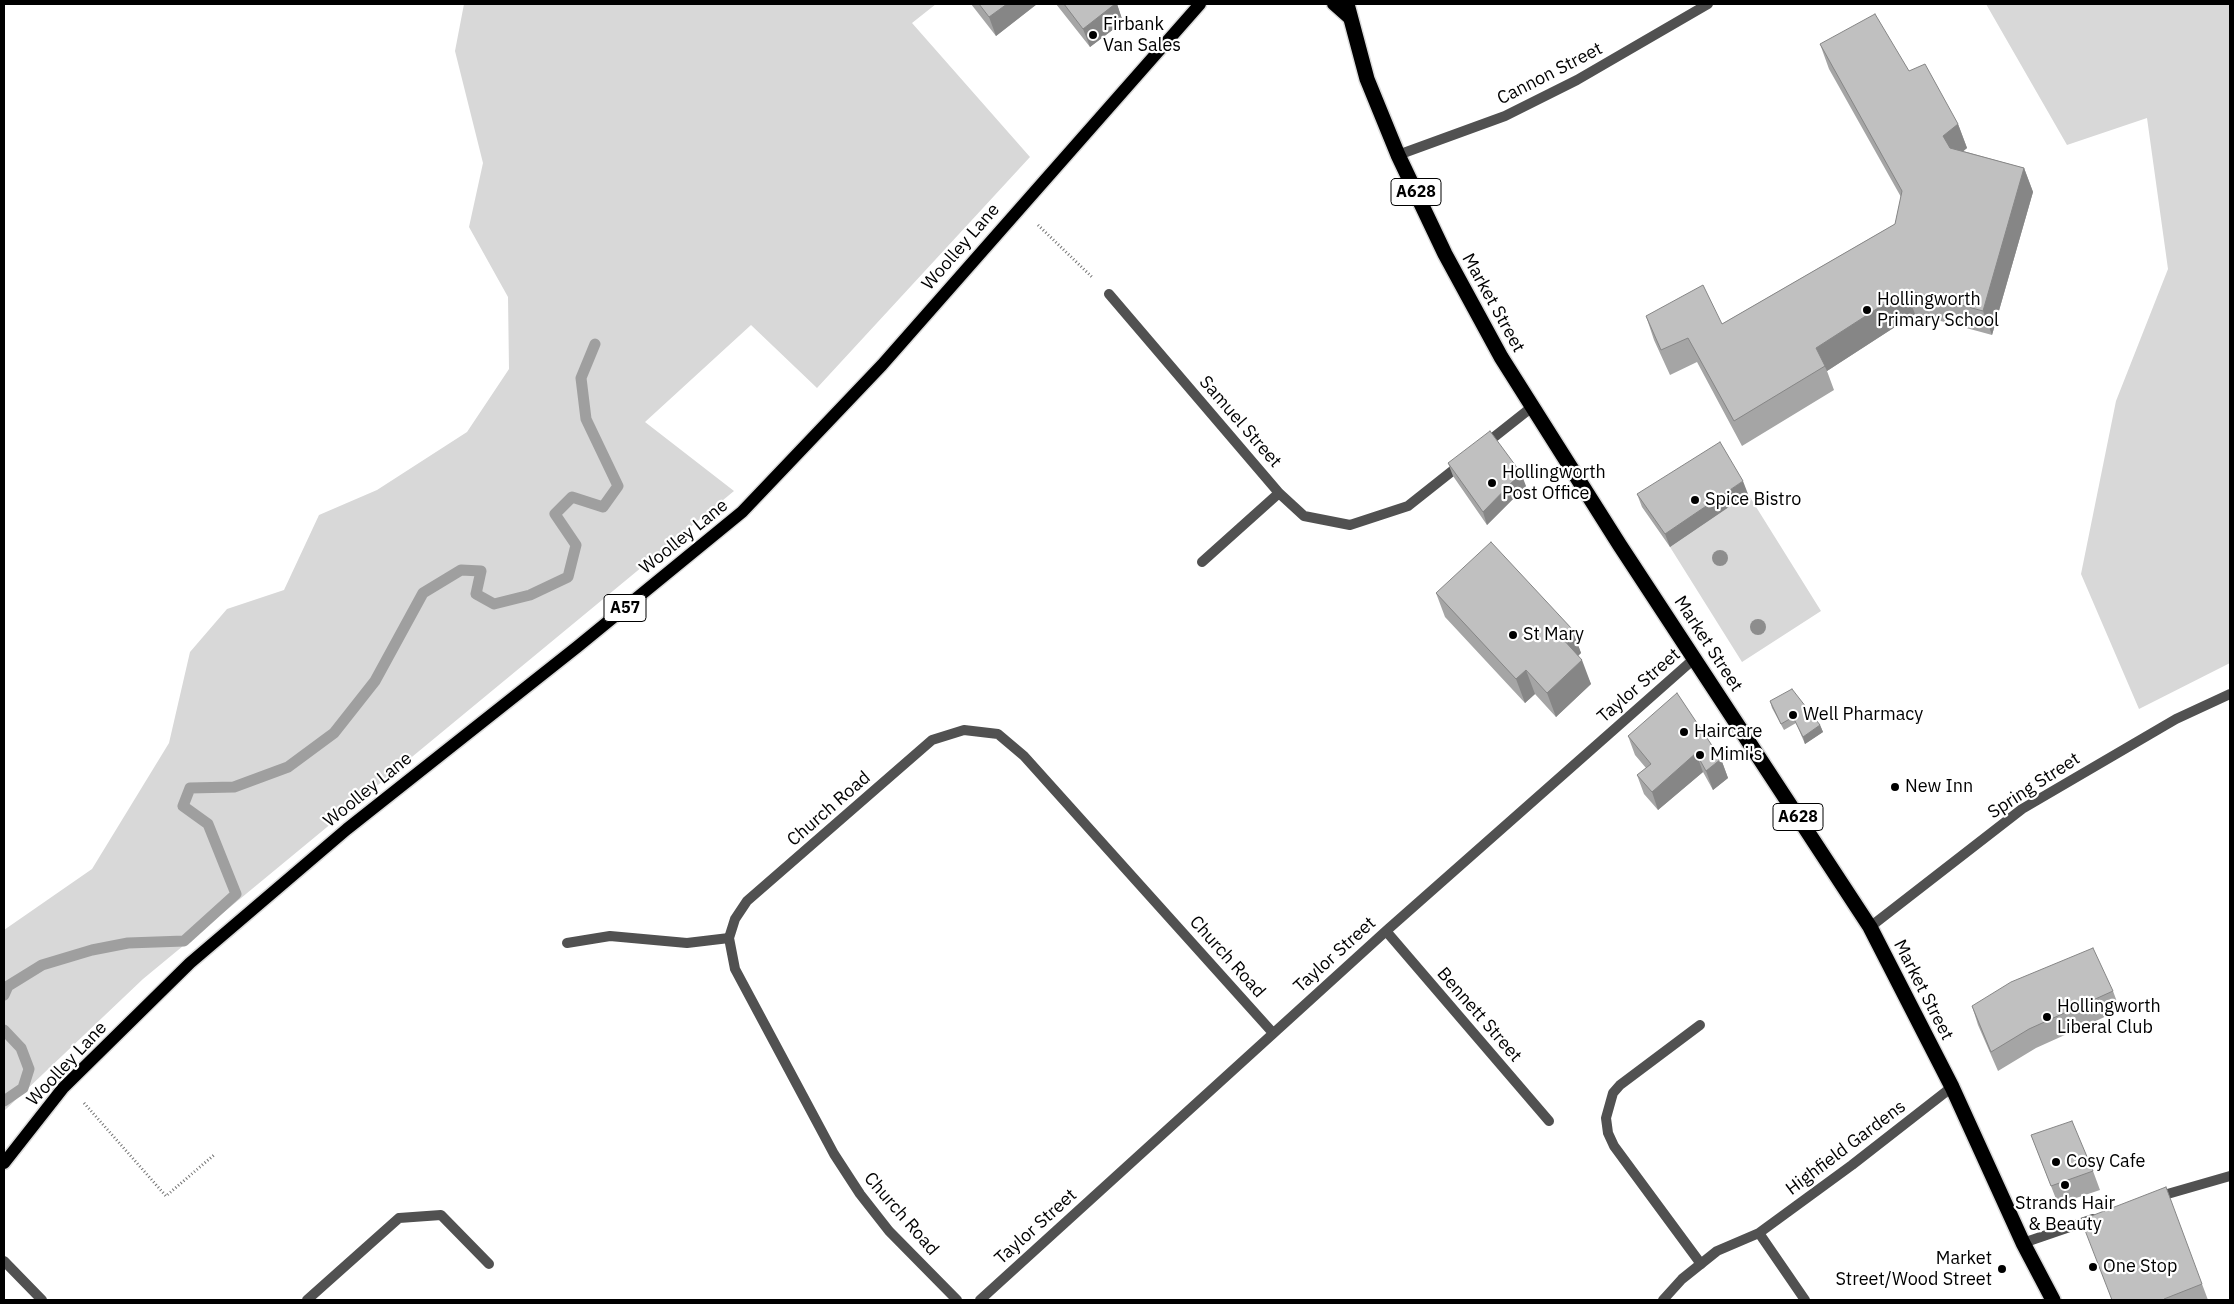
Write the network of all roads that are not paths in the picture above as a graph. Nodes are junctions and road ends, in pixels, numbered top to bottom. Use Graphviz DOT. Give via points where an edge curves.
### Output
graph roads {
  1 [pos="1200,4"];
  2 [pos="1332,4"];
  3 [pos="1347,4"];
  4 [pos="1708,4"];
  5 [pos="1351,20"];
  6 [pos="1398,155"];
  7 [pos="1109,294"];
  8 [pos="1532,407"];
  9 [pos="1279,493"];
  10 [pos="1202,562"];
  11 [pos="1695,658"];
  12 [pos="2230,694"];
  13 [pos="1870,926"];
  14 [pos="1386,931"];
  15 [pos="729,938"];
  16 [pos="567,943"];
  17 [pos="1700,1025"];
  18 [pos="1273,1033"];
  19 [pos="1952,1087"];
  20 [pos="1549,1121"];
  21 [pos="4,1163"];
  22 [pos="2230,1176"];
  23 [pos="2149,1200"];
  24 [pos="2104,1215"];
  25 [pos="1759,1233"];
  26 [pos="2023,1243"];
  27 [pos="4,1261"];
  28 [pos="489,1264"];
  29 [pos="1700,1264"];
  30 [pos="42,1300"];
  31 [pos="306,1300"];
  32 [pos="958,1300"];
  33 [pos="980,1300"];
  34 [pos="1663,1300"];
  35 [pos="1805,1300"];
  36 [pos="2053,1300"];
  1 -- 21 [label="main road, Woolley Lane / A57" via="882,365 742,512 347,829 190,962 64,1088"];
  2 -- 5 [label="main road"];
  3 -- 5 [label="highway, Market Street / A628"];
  4 -- 6 [label="street, Cannon Street" via="1577,80 1504,116"];
  5 -- 6 [label="highway, Market Street / A628" via="1366,79"];
  6 -- 8 [label="highway, Market Street / A628" via="1445,254"];
  7 -- 9 [label="street, Samuel Street"];
  8 -- 9 [label="street" via="1408,506 1350,525 1304,516"];
  8 -- 11 [label="highway, Market Street / A628"];
  9 -- 10 [label="street, Samuel Street"];
  11 -- 13 [label="highway, Market Street / A628"];
  11 -- 14 [label="street, Taylor Street"];
  12 -- 13 [label="street, Spring Street" via="2176,718 2022,809"];
  13 -- 19 [label="highway, Market Street / A628"];
  14 -- 18 [label="street, Taylor Street"];
  14 -- 20 [label="street, Bennett Street"];
  15 -- 16 [label="street" via="687,943 610,936"];
  15 -- 18 [label="street, Church Road" via="735,919 747,902 932,740 964,730 998,734 1024,756"];
  15 -- 32 [label="street, Church Road" via="735,969 834,1154 890,1231"];
  17 -- 29 [label="street" via="1620,1085 1613,1093 1606,1118 1614,1146"];
  18 -- 33 [label="street, Taylor Street"];
  19 -- 25 [label="street, Highfield Gardens"];
  19 -- 26 [label="highway, Market Street / A628"];
  22 -- 23 [label="street"];
  24 -- 26 [label="street"];
  25 -- 29 [label="street, Highfield Gardens" via="1718,1250"];
  25 -- 35 [label="street"];
  26 -- 36 [label="highway, Market Street / A628"];
  27 -- 30 [label="street"];
  28 -- 31 [label="street" via="441,1215 399,1218"];
  29 -- 34 [label="street, Highfield Gardens"];
}
